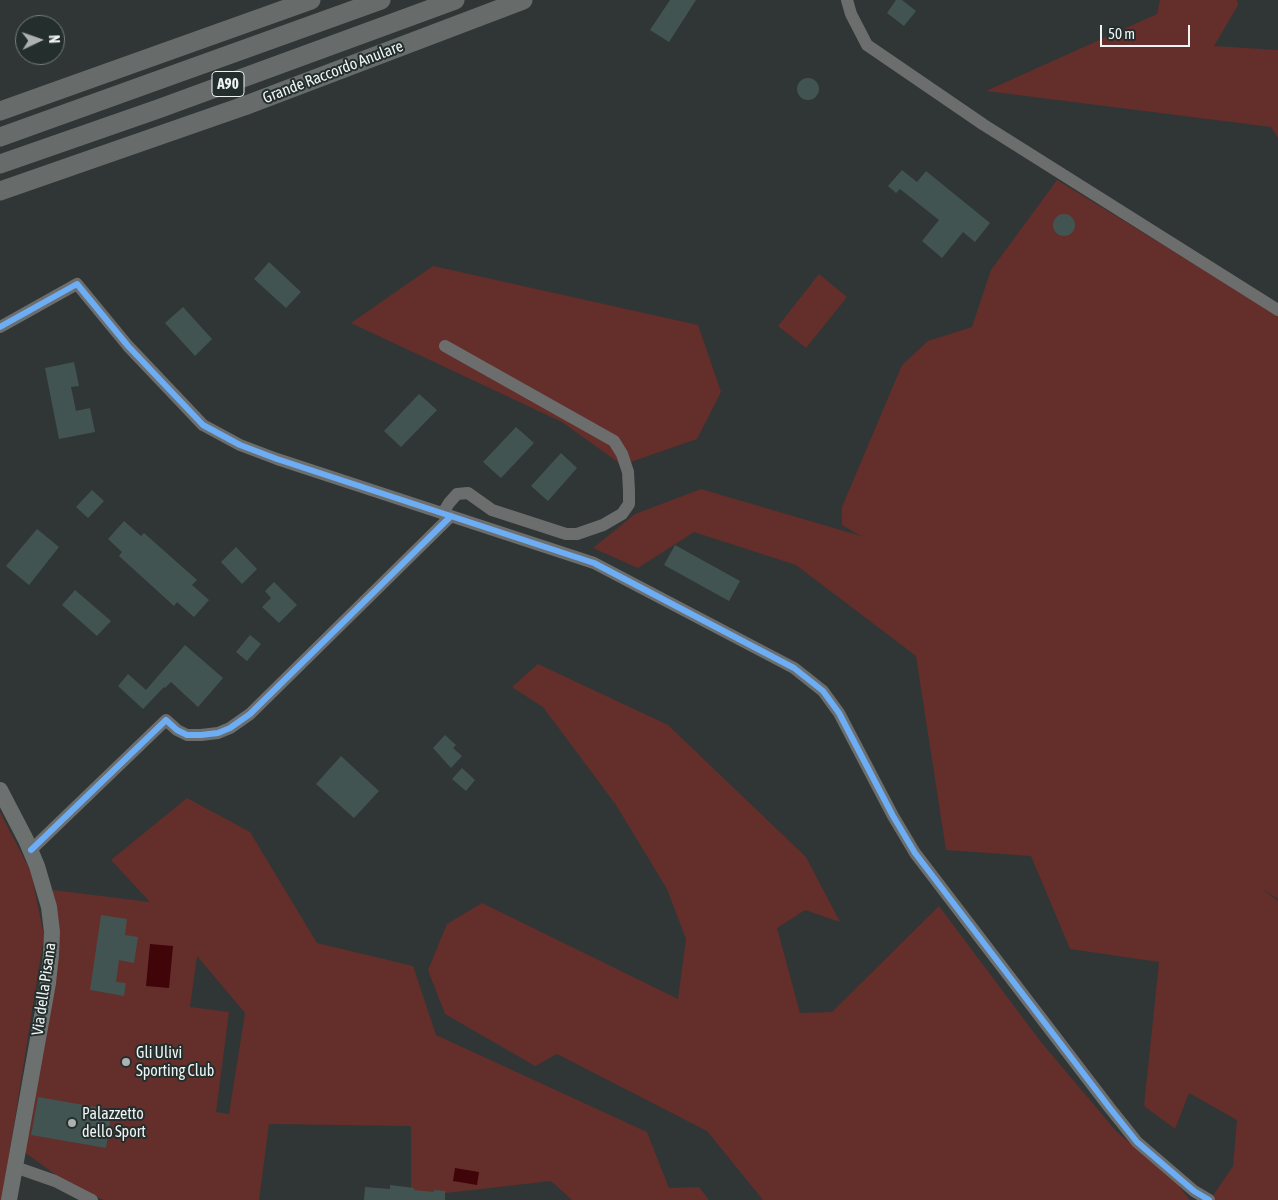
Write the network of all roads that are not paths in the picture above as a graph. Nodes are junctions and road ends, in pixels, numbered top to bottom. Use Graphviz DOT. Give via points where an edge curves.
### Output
graph roads {
  1 [pos="311,0"];
  2 [pos="381,0"];
  3 [pos="455,0"];
  4 [pos="523,0"];
  5 [pos="847,0"];
  6 [pos="0,111"];
  7 [pos="0,137"];
  8 [pos="0,164"];
  9 [pos="0,191"];
  10 [pos="1278,310"];
  11 [pos="0,327"];
  12 [pos="445,346"];
  13 [pos="447,515"];
  14 [pos="0,790"];
  15 [pos="31,850"];
  16 [pos="15,1167"];
  17 [pos="9,1200"];
  18 [pos="92,1200"];
  19 [pos="1208,1200"];
  1 -- 6 [label="highway"];
  2 -- 7 [label="highway, A90"];
  3 -- 8 [label="highway, Grande Raccordo Anulare / A90"];
  4 -- 9 [label="highway, Grande Raccordo Anulare" via="244,106"];
  5 -- 10 [label="street" via="867,45 984,125"];
  11 -- 13 [label="street" via="77,284 128,346 203,425 240,445 277,459"];
  12 -- 13 [label="street" via="614,441 628,472 630,491 629,504 622,514 577,534 566,534 492,510 468,493 457,494 449,503"];
  13 -- 15 [label="street" via="250,714 230,728 201,735 187,735 166,720"];
  13 -- 19 [label="street" via="594,563 794,668 823,691 839,713 920,860 1137,1142"];
  14 -- 15 [label="main road, Via della Pisana"];
  15 -- 16 [label="main road, Via della Pisana" via="49,907 51,955"];
  16 -- 17 [label="main road, Via della Pisana"];
  16 -- 18 [label="street"];
}
